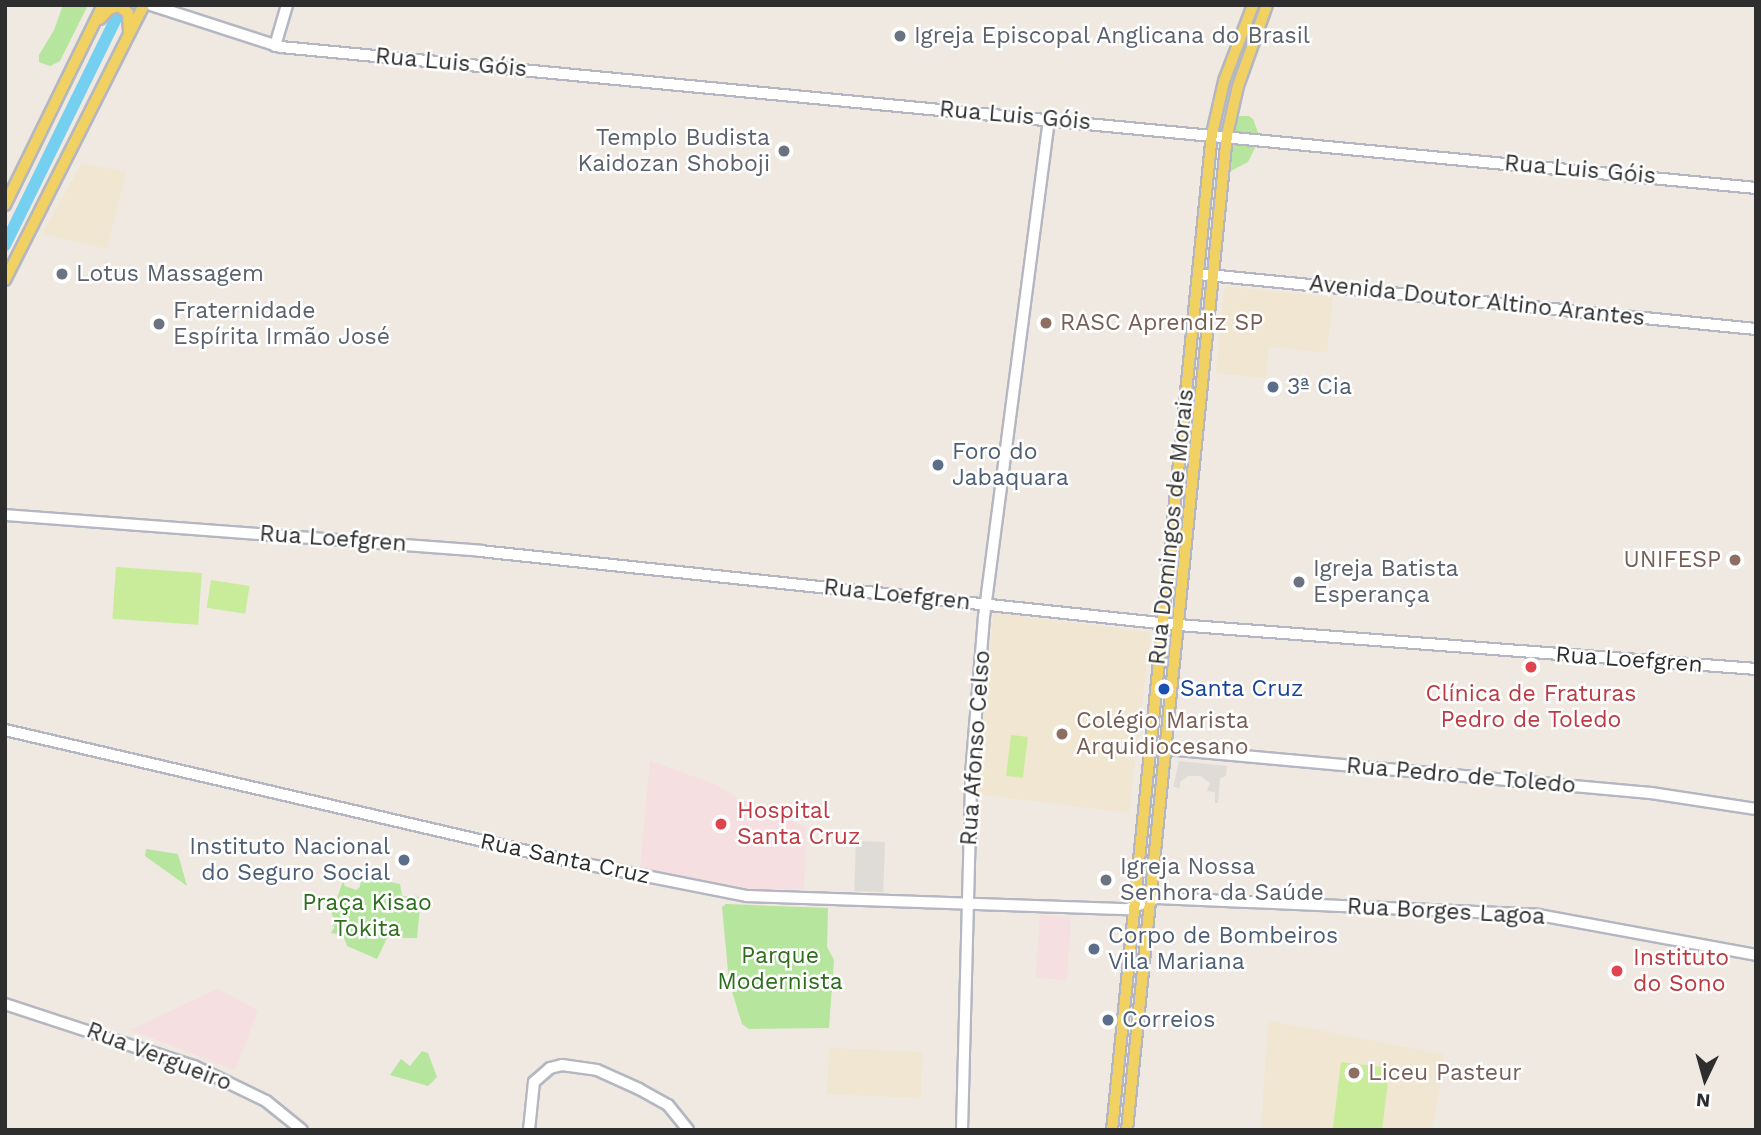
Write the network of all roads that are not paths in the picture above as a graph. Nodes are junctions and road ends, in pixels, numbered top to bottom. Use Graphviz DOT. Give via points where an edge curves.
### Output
graph roads {
  1 [pos="103,5"];
  2 [pos="144,5"];
  3 [pos="151,5"];
  4 [pos="287,5"];
  5 [pos="1253,5"];
  6 [pos="1267,5"];
  7 [pos="92,29"];
  8 [pos="128,38"];
  9 [pos="275,46"];
  10 [pos="1049,119"];
  11 [pos="1212,134"];
  12 [pos="1227,135"];
  13 [pos="1756,188"];
  14 [pos="5,205"];
  15 [pos="1198,274"];
  16 [pos="1213,275"];
  17 [pos="5,280"];
  18 [pos="1756,329"];
  19 [pos="5,514"];
  20 [pos="985,605"];
  21 [pos="1163,624"];
  22 [pos="1178,625"];
  23 [pos="1756,669"];
  24 [pos="5,730"];
  25 [pos="1166,749"];
  26 [pos="1756,809"];
  27 [pos="1150,900"];
  28 [pos="967,903"];
  29 [pos="1134,908"];
  30 [pos="1756,955"];
  31 [pos="5,1004"];
  32 [pos="302,1130"];
  33 [pos="528,1130"];
  34 [pos="688,1130"];
  35 [pos="962,1130"];
  36 [pos="1112,1130"];
  37 [pos="1127,1130"];
  1 -- 7 [label="main road"];
  2 -- 8 [label="main road"];
  3 -- 9 [label="street, Rua Luis Góis"];
  4 -- 9 [label="street"];
  5 -- 11 [label="main road, Rua Domingos de Morais" via="1224,82"];
  6 -- 12 [label="main road, Rua Domingos de Morais" via="1238,86"];
  7 -- 8 [label="main road" via="109,9 119,6 128,13"];
  7 -- 14 [label="main road"];
  8 -- 17 [label="main road"];
  9 -- 10 [label="street, Rua Luis Góis"];
  10 -- 11 [label="street, Rua Luis Góis"];
  10 -- 20 [label="street, Rua Afonso Celso"];
  11 -- 12 [label="street, Rua Luis Góis"];
  11 -- 15 [label="main road, Rua Domingos de Morais"];
  12 -- 13 [label="street, Rua Luis Góis"];
  12 -- 16 [label="main road, Rua Domingos de Morais"];
  15 -- 16 [label="street, Avenida Doutor Altino Arantes"];
  15 -- 21 [label="main road, Rua Domingos de Morais"];
  16 -- 18 [label="street, Avenida Doutor Altino Arantes"];
  16 -- 22 [label="main road, Rua Domingos de Morais"];
  19 -- 20 [label="street, Rua Loefgren" via="407,545"];
  20 -- 21 [label="street, Rua Loefgren"];
  20 -- 28 [label="street, Rua Afonso Celso" via="971,775"];
  21 -- 22 [label="street, Rua Loefgren"];
  21 -- 29 [label="main road, Rua Domingos de Morais"];
  22 -- 23 [label="street, Rua Loefgren"];
  22 -- 25 [label="main road, Rua Domingos de Morais"];
  24 -- 28 [label="street, Rua Santa Cruz" via="711,890 767,899"];
  25 -- 26 [label="street, Rua Pedro de Toledo" via="1651,793"];
  25 -- 27 [label="main road, Rua Domingos de Morais"];
  27 -- 29 [label="street, Rua Borges Lagoa"];
  27 -- 30 [label="street, Rua Borges Lagoa" via="1539,915"];
  27 -- 37 [label="main road, Rua Domingos de Morais"];
  28 -- 29 [label="street, Rua Santa Cruz"];
  28 -- 35 [label="street, Rua Afonso Celso"];
  29 -- 36 [label="main road, Rua Domingos de Morais"];
  31 -- 32 [label="street, Rua Vergueiro" via="194,1066 266,1101"];
  33 -- 34 [label="street" via="536,1078 550,1069 579,1066 611,1075 668,1105"];
}
